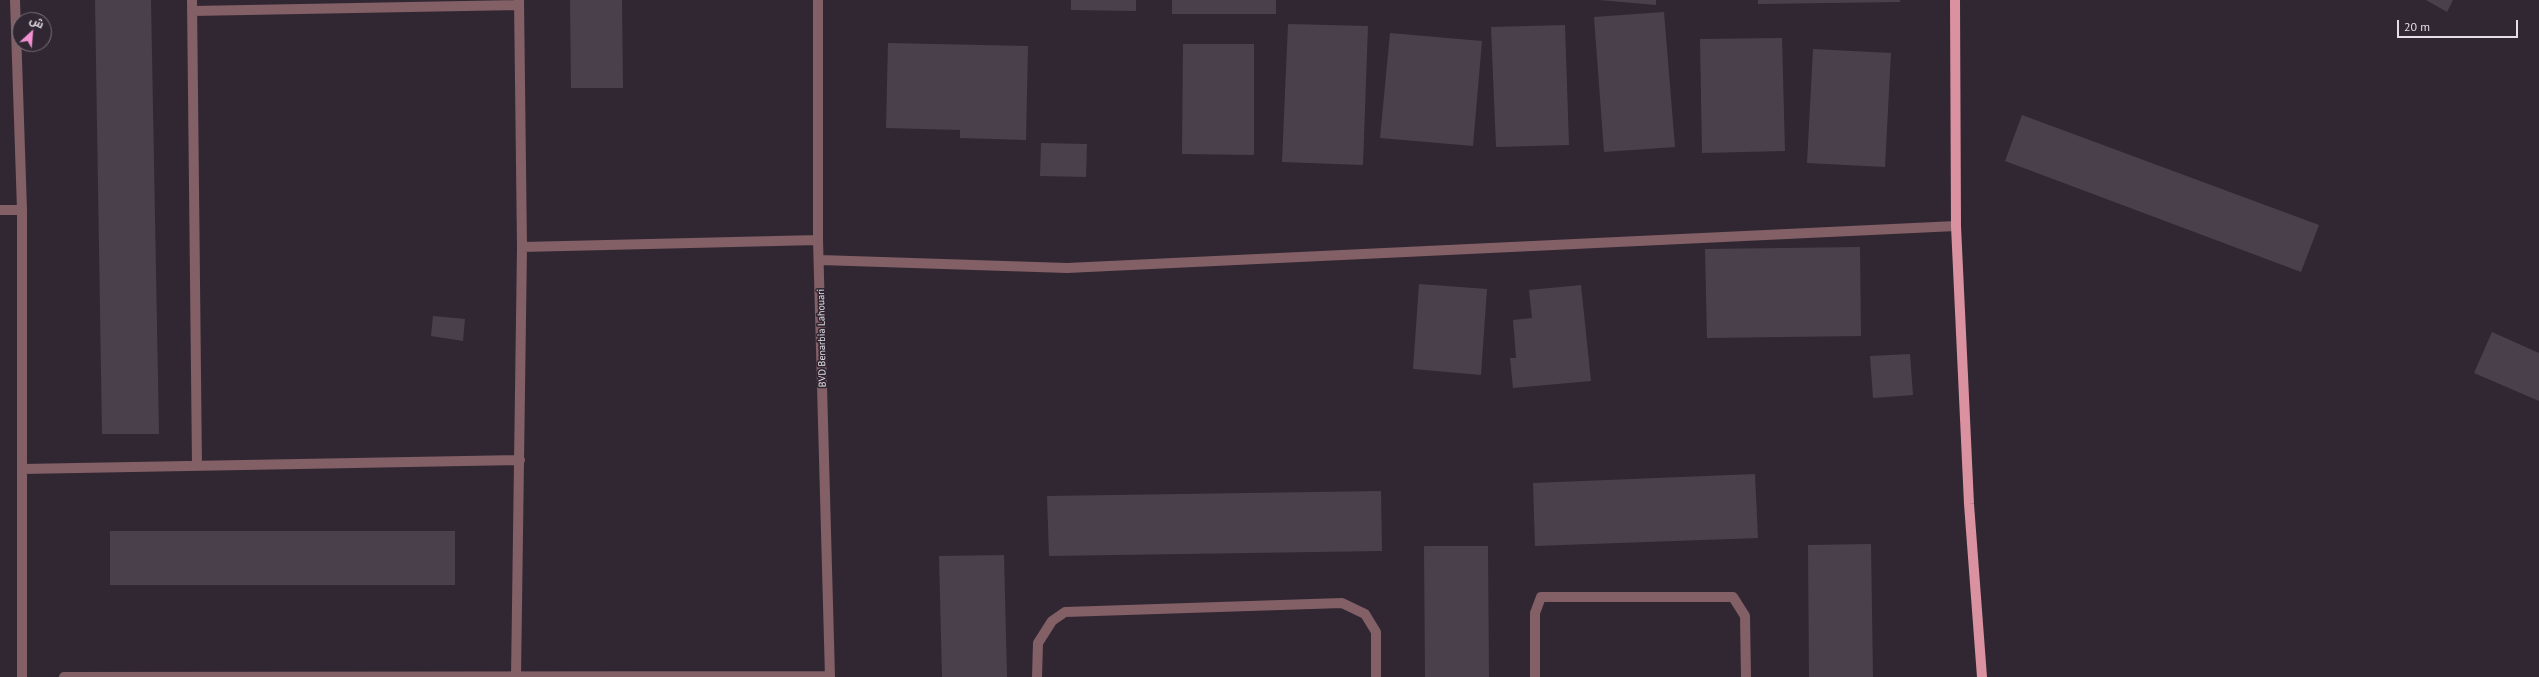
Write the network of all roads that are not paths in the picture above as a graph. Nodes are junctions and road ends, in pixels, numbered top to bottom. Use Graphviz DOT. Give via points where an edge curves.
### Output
graph roads {
  1 [pos="15,0"];
  2 [pos="192,0"];
  3 [pos="818,0"];
  4 [pos="1955,0"];
  5 [pos="519,2"];
  6 [pos="192,11"];
  7 [pos="0,210"];
  8 [pos="22,210"];
  9 [pos="1956,226"];
  10 [pos="818,240"];
  11 [pos="522,247"];
  12 [pos="820,260"];
  13 [pos="520,460"];
  14 [pos="197,466"];
  15 [pos="22,469"];
  16 [pos="516,676"];
  17 [pos="830,676"];
  18 [pos="22,677"];
  19 [pos="64,677"];
  20 [pos="1037,677"];
  21 [pos="1376,677"];
  22 [pos="1535,677"];
  23 [pos="1746,677"];
  24 [pos="1982,677"];
  1 -- 8 [label="street"];
  2 -- 6 [label="street"];
  3 -- 10 [label="street, BVD Benarbia Lahouari"];
  4 -- 9 [label="main road"];
  5 -- 6 [label="street"];
  5 -- 11 [label="street"];
  6 -- 14 [label="street"];
  7 -- 8 [label="street"];
  8 -- 15 [label="street"];
  9 -- 12 [label="street" via="1067,268"];
  9 -- 24 [label="main road" via="1969,504"];
  10 -- 11 [label="street"];
  10 -- 12 [label="street, BVD Benarbia Lahouari"];
  11 -- 13 [label="street"];
  12 -- 17 [label="street, BVD Benarbia Lahouari"];
  13 -- 14 [label="street"];
  13 -- 16 [label="street"];
  14 -- 15 [label="street"];
  15 -- 18 [label="street"];
  16 -- 17 [label="street"];
  16 -- 19 [label="street"];
  20 -- 21 [label="street" via="1038,643 1052,621 1065,612 1342,603 1365,614 1376,632"];
  22 -- 23 [label="street" via="1535,613 1542,597 1733,597 1745,616"];
}
